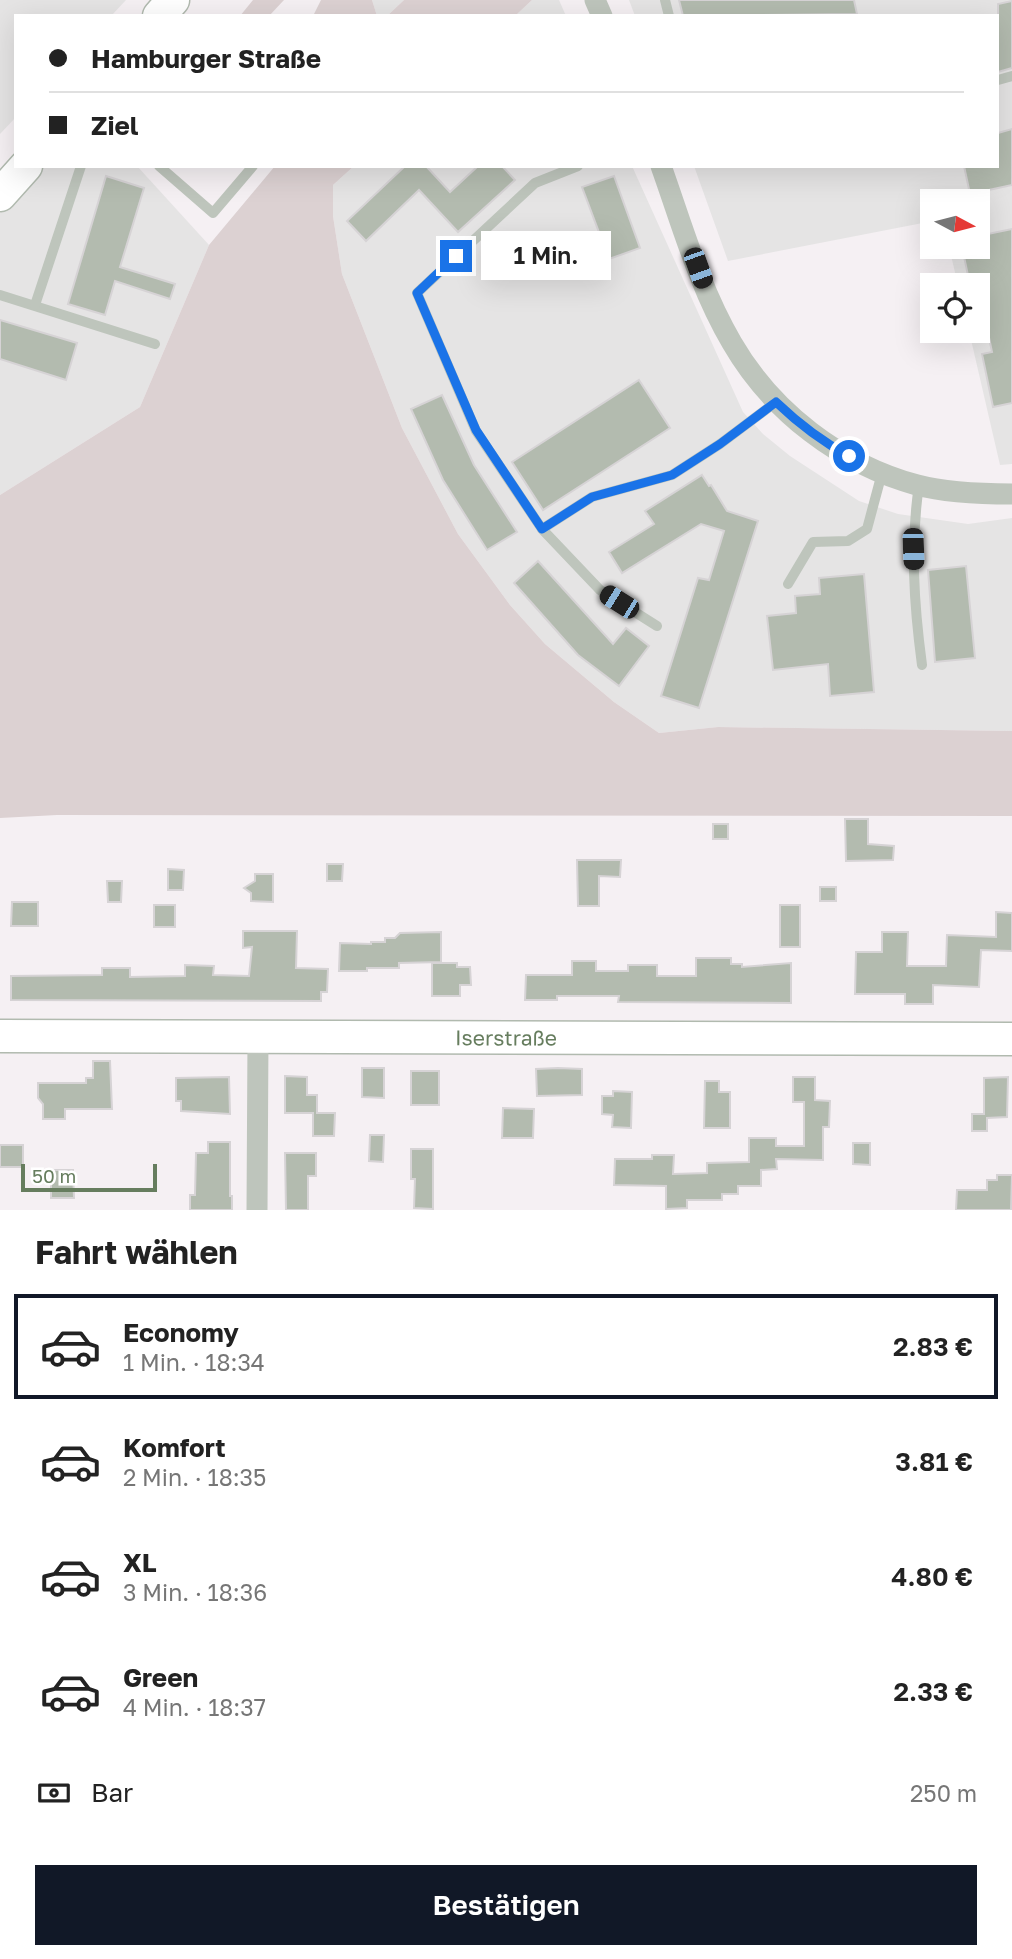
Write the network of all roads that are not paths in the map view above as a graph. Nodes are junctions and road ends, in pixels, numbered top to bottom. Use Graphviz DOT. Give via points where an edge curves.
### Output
graph roads {
  1 [pos="173,0"];
  2 [pos="161,14"];
  3 [pos="24,168"];
  4 [pos="80,168"];
  5 [pos="161,168"];
  6 [pos="251,168"];
  7 [pos="573,168"];
  8 [pos="662,168"];
  9 [pos="0,195"];
  10 [pos="0,295"];
  11 [pos="35,305"];
  12 [pos="155,344"];
  13 [pos="776,402"];
  14 [pos="882,473"];
  15 [pos="919,485"];
  16 [pos="1012,494"];
  17 [pos="542,529"];
  18 [pos="788,584"];
  19 [pos="657,626"];
  20 [pos="922,665"];
  21 [pos="0,1036"];
  22 [pos="258,1037"];
  23 [pos="1012,1039"];
  24 [pos="257,1210"];
  1 -- 2 [label="street"];
  3 -- 9 [label="street"];
  4 -- 11 [label="lane"];
  5 -- 6 [label="lane" via="212,213"];
  7 -- 17 [label="lane" via="535,183 417,293 476,430"];
  8 -- 13 [label="street" via="707,293 732,343"];
  10 -- 11 [label="lane"];
  11 -- 12 [label="lane"];
  13 -- 14 [label="street" via="832,447"];
  13 -- 17 [label="lane" via="672,475 592,497"];
  14 -- 15 [label="street"];
  14 -- 18 [label="lane" via="867,529 848,541 813,542"];
  15 -- 16 [label="street"];
  15 -- 20 [label="lane" via="913,549"];
  17 -- 19 [label="lane" via="600,590"];
  21 -- 22 [label="street, Iserstraße"];
  22 -- 23 [label="street, Iserstraße"];
  22 -- 24 [label="street"];
}
